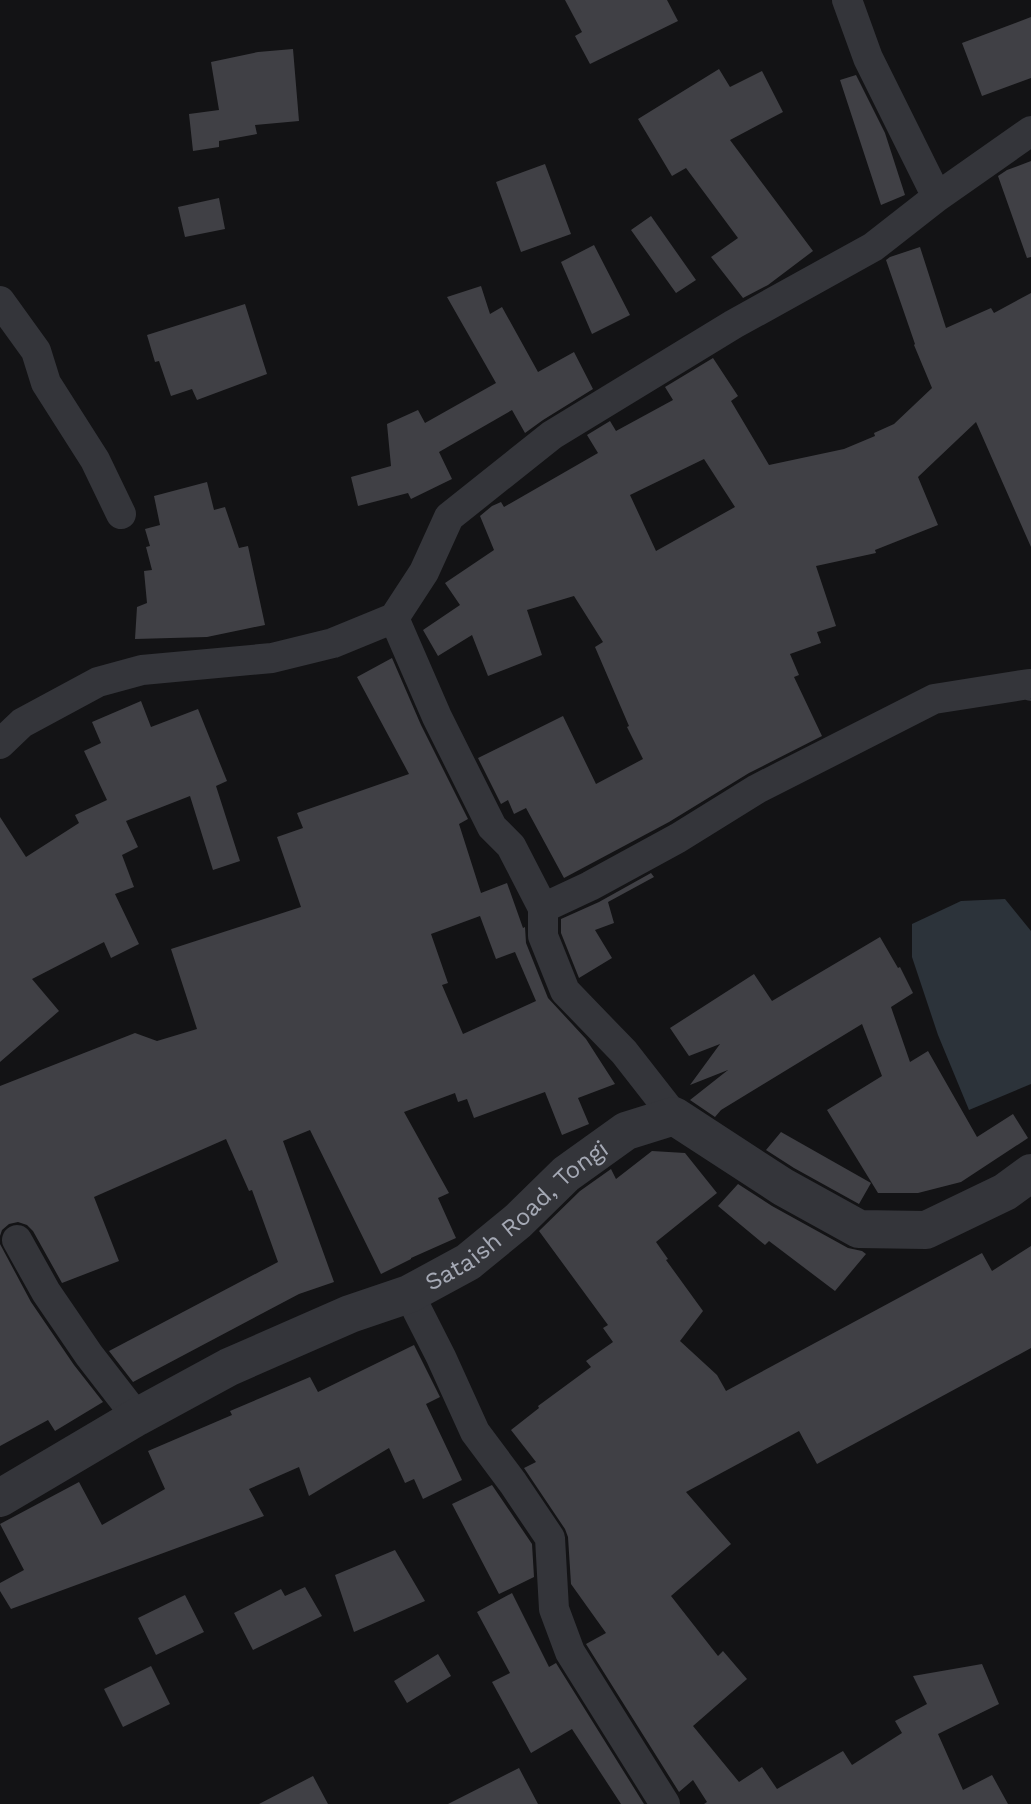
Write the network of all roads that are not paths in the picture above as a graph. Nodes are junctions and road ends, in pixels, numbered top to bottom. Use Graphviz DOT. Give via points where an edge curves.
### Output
graph roads {
  1 [pos="847,0"];
  2 [pos="1031,131"];
  3 [pos="937,197"];
  4 [pos="0,301"];
  5 [pos="121,514"];
  6 [pos="394,618"];
  7 [pos="1031,686"];
  8 [pos="0,744"];
  9 [pos="543,908"];
  10 [pos="674,1116"];
  11 [pos="1031,1173"];
  12 [pos="17,1240"];
  13 [pos="409,1294"];
  14 [pos="137,1417"];
  15 [pos="0,1498"];
  16 [pos="665,1804"];
  1 -- 3 [label="street" via="868,58"];
  2 -- 3 [label="street"];
  3 -- 6 [label="street" via="873,247 552,435 449,517 424,572"];
  4 -- 5 [label="street" via="36,351 46,383 95,460"];
  6 -- 8 [label="street" via="333,643 272,658 142,670 98,682 22,723"];
  6 -- 9 [label="street" via="492,827 511,846"];
  7 -- 9 [label="street" via="934,699 757,789 665,845"];
  9 -- 10 [label="street" via="543,936 565,991 624,1052"];
  10 -- 11 [label="street" via="859,1229 926,1230 1005,1192"];
  10 -- 13 [label="street, Sataish Road, Tongi" via="626,1131 566,1174 468,1262"];
  12 -- 14 [label="street" via="46,1292"];
  13 -- 14 [label="street, Sataish Road, Tongi" via="229,1367"];
  13 -- 16 [label="street" via="475,1432 550,1538 554,1609 570,1652"];
  14 -- 15 [label="street, Sataish Road, Tongi"];
}
